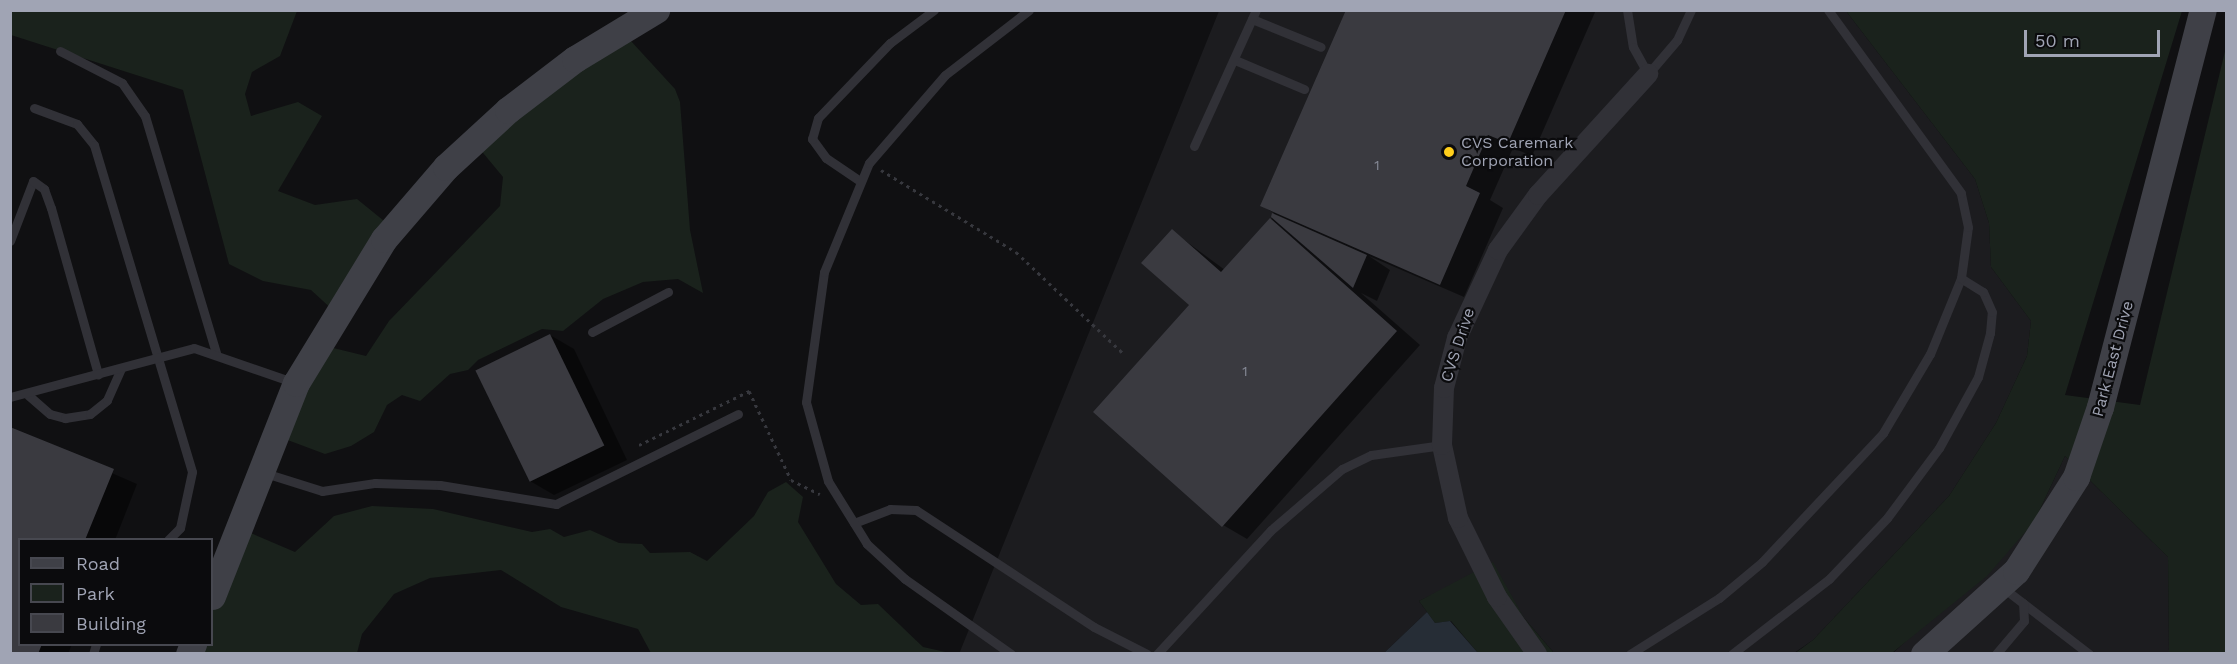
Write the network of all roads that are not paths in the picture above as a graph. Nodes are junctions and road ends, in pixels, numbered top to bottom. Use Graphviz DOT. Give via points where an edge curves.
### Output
graph roads {
  1 [pos="656,10"];
  2 [pos="934,10"];
  3 [pos="1029,10"];
  4 [pos="1627,10"];
  5 [pos="1691,10"];
  6 [pos="1827,10"];
  7 [pos="2203,10"];
  8 [pos="1254,15"];
  9 [pos="1321,48"];
  10 [pos="60,51"];
  11 [pos="1235,60"];
  12 [pos="1648,74"];
  13 [pos="1304,90"];
  14 [pos="34,108"];
  15 [pos="1194,146"];
  16 [pos="860,181"];
  17 [pos="10,241"];
  18 [pos="1961,278"];
  19 [pos="668,292"];
  20 [pos="592,332"];
  21 [pos="216,353"];
  22 [pos="159,358"];
  23 [pos="122,368"];
  24 [pos="98,374"];
  25 [pos="296,383"];
  26 [pos="28,395"];
  27 [pos="10,397"];
  28 [pos="738,414"];
  29 [pos="1442,445"];
  30 [pos="260,471"];
  31 [pos="854,523"];
  32 [pos="170,538"];
  33 [pos="2002,587"];
  34 [pos="213,593"];
  35 [pos="2023,603"];
  36 [pos="1011,654"];
  37 [pos="1147,654"];
  38 [pos="1157,654"];
  39 [pos="1537,654"];
  40 [pos="1630,654"];
  41 [pos="1732,654"];
  42 [pos="1924,654"];
  43 [pos="1996,654"];
  44 [pos="2089,654"];
  1 -- 25 [label="street" via="541,83 446,167 368,261"];
  2 -- 16 [label="lane" via="890,43 819,118 812,140 826,159"];
  3 -- 16 [label="lane" via="945,75 869,163"];
  4 -- 12 [label="lane" via="1633,47"];
  5 -- 12 [label="lane" via="1677,40"];
  6 -- 18 [label="lane" via="1960,194 1968,227"];
  7 -- 33 [label="street, Park East Drive" via="2090,440 2055,517"];
  8 -- 9 [label="lane"];
  8 -- 11 [label="lane"];
  10 -- 21 [label="lane" via="122,82 145,116"];
  11 -- 13 [label="lane"];
  11 -- 15 [label="lane"];
  12 -- 29 [label="street, CVS Drive" via="1538,195 1498,250 1449,362"];
  14 -- 22 [label="lane" via="77,124 91,139"];
  16 -- 31 [label="lane" via="824,272 806,402 828,481"];
  17 -- 24 [label="lane" via="33,182 44,189 51,208"];
  18 -- 40 [label="lane" via="1930,354 1883,433 1762,562 1719,598"];
  18 -- 41 [label="lane" via="1983,292 1992,312 1990,333 1978,377 1939,448 1887,518 1829,579"];
  19 -- 20 [label="lane"];
  21 -- 22 [label="lane" via="194,348"];
  21 -- 25 [label="lane"];
  22 -- 23 [label="lane"];
  22 -- 32 [label="lane" via="192,472 180,528"];
  23 -- 24 [label="lane"];
  23 -- 26 [label="lane" via="107,400 90,414 65,418 50,414"];
  24 -- 26 [label="lane"];
  25 -- 30 [label="street"];
  26 -- 27 [label="lane"];
  28 -- 30 [label="lane" via="556,504 440,485 375,483 311,489"];
  29 -- 38 [label="lane" via="1371,455 1342,469 1271,530"];
  29 -- 39 [label="street, CVS Drive" via="1452,499 1472,551"];
  30 -- 34 [label="street"];
  31 -- 36 [label="lane" via="867,544 905,579"];
  31 -- 37 [label="lane" via="890,509 922,513 1094,627"];
  33 -- 35 [label="lane"];
  33 -- 42 [label="street, Park East Drive"];
  35 -- 43 [label="lane" via="2024,621"];
  35 -- 44 [label="lane"];
}
